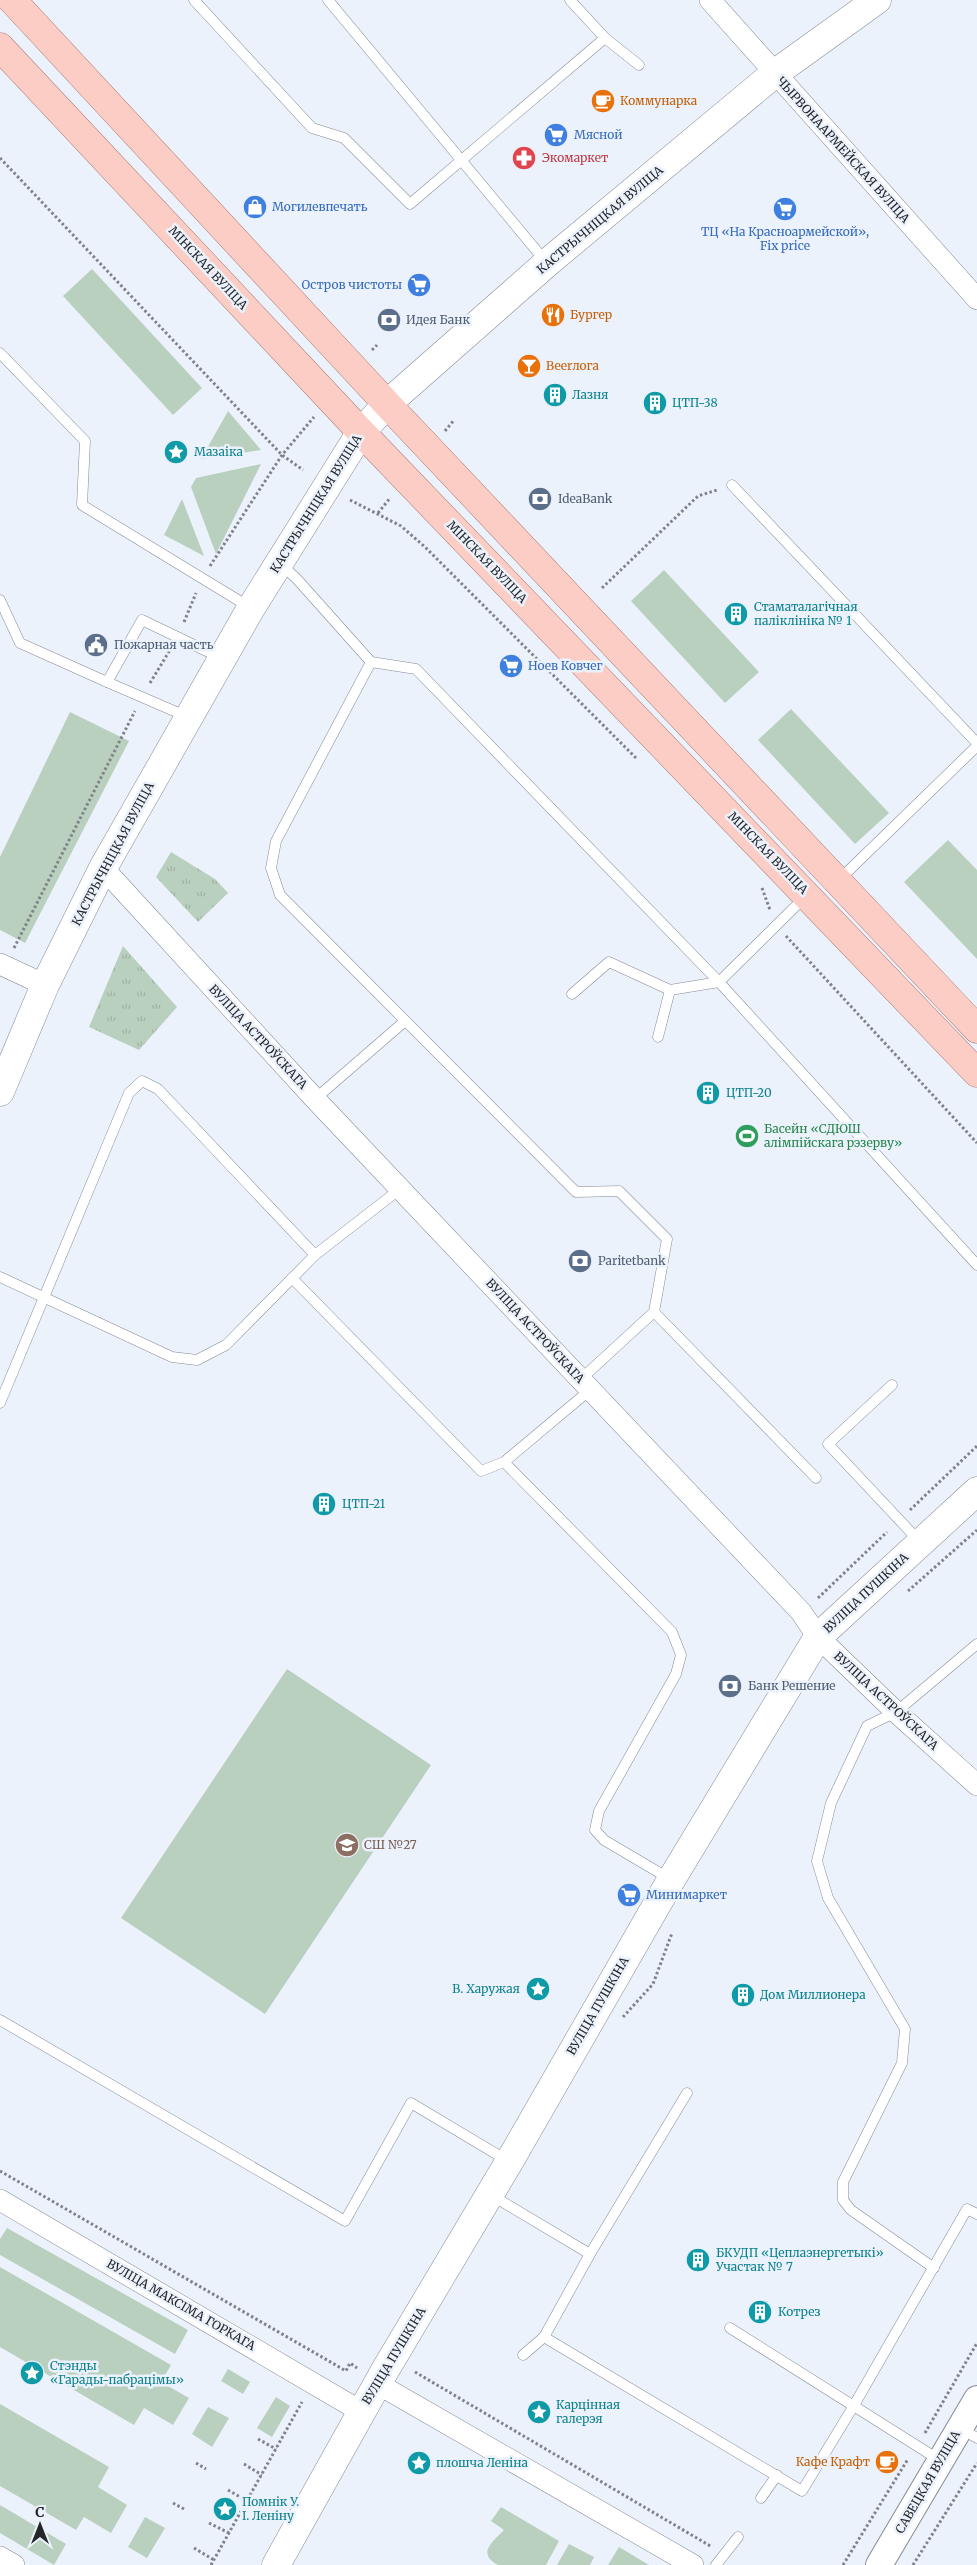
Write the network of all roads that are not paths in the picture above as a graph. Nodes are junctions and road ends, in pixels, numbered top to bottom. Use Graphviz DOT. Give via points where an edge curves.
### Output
graph roads {
  1 [pos="12,0"];
  2 [pos="194,0"];
  3 [pos="328,0"];
  4 [pos="570,0"];
  5 [pos="710,0"];
  6 [pos="877,0"];
  7 [pos="605,38"];
  8 [pos="0,47"];
  9 [pos="639,65"];
  10 [pos="774,74"];
  11 [pos="459,160"];
  12 [pos="548,263"];
  13 [pos="977,298"];
  14 [pos="0,353"];
  15 [pos="387,404"];
  16 [pos="361,432"];
  17 [pos="732,485"];
  18 [pos="279,564"];
  19 [pos="0,600"];
  20 [pos="251,608"];
  21 [pos="222,658"];
  22 [pos="371,662"];
  23 [pos="107,682"];
  24 [pos="189,718"];
  25 [pos="977,744"];
  26 [pos="103,868"];
  27 [pos="838,881"];
  28 [pos="808,894"];
  29 [pos="0,964"];
  30 [pos="719,982"];
  31 [pos="45,985"];
  32 [pos="670,990"];
  33 [pos="572,994"];
  34 [pos="405,1021"];
  35 [pos="977,1029"];
  36 [pos="658,1037"];
  37 [pos="977,1073"];
  38 [pos="0,1092"];
  39 [pos="315,1099"];
  40 [pos="400,1189"];
  41 [pos="315,1255"];
  42 [pos="977,1264"];
  43 [pos="0,1277"];
  44 [pos="292,1278"];
  45 [pos="44,1298"];
  46 [pos="654,1312"];
  47 [pos="586,1384"];
  48 [pos="892,1385"];
  49 [pos="0,1403"];
  50 [pos="504,1462"];
  51 [pos="816,1478"];
  52 [pos="977,1491"];
  53 [pos="920,1543"];
  54 [pos="818,1637"];
  55 [pos="977,1644"];
  56 [pos="896,1712"];
  57 [pos="977,1785"];
  58 [pos="671,1880"];
  59 [pos="0,2020"];
  60 [pos="687,2093"];
  61 [pos="509,2162"];
  62 [pos="490,2194"];
  63 [pos="0,2200"];
  64 [pos="977,2214"];
  65 [pos="590,2254"];
  66 [pos="934,2268"];
  67 [pos="730,2328"];
  68 [pos="544,2337"];
  69 [pos="523,2355"];
  70 [pos="378,2384"];
  71 [pos="977,2399"];
  72 [pos="853,2407"];
  73 [pos="362,2412"];
  74 [pos="968,2433"];
  75 [pos="942,2462"];
  76 [pos="777,2475"];
  77 [pos="762,2498"];
  78 [pos="738,2537"];
  79 [pos="0,2557"];
  80 [pos="14,2565"];
  81 [pos="276,2565"];
  82 [pos="693,2565"];
  83 [pos="716,2565"];
  84 [pos="879,2565"];
  1 -- 15 [label="main road"];
  2 -- 11 [label="lane" via="312,128 344,138 410,204"];
  3 -- 11 [label="lane"];
  4 -- 7 [label="lane"];
  5 -- 10 [label="street, ЧЫРВОНААРМЕЙСКАЯ ВУЛІЦА"];
  6 -- 10 [label="main road, КАСТРЫЧНІЦКАЯ ВУЛІЦА"];
  7 -- 9 [label="lane"];
  7 -- 11 [label="lane"];
  8 -- 16 [label="main road, МІНСКАЯ ВУЛІЦА"];
  10 -- 12 [label="main road, КАСТРЫЧНІЦКАЯ ВУЛІЦА"];
  10 -- 13 [label="street, ЧЫРВОНААРМЕЙСКАЯ ВУЛІЦА"];
  11 -- 12 [label="lane"];
  12 -- 15 [label="main road, КАСТРЫЧНІЦКАЯ ВУЛІЦА"];
  14 -- 20 [label="lane" via="85,441 82,505"];
  15 -- 16 [label="main road, КАСТРЫЧНІЦКАЯ ВУЛІЦА"];
  15 -- 27 [label="main road"];
  16 -- 18 [label="main road, КАСТРЫЧНІЦКАЯ ВУЛІЦА"];
  16 -- 28 [label="main road, МІНСКАЯ ВУЛІЦА"];
  17 -- 25 [label="lane"];
  18 -- 20 [label="main road, КАСТРЫЧНІЦКАЯ ВУЛІЦА"];
  18 -- 22 [label="lane" via="296,578"];
  19 -- 23 [label="lane" via="20,643"];
  20 -- 21 [label="main road, КАСТРЫЧНІЦКАЯ ВУЛІЦА"];
  21 -- 23 [label="lane" via="142,620"];
  21 -- 24 [label="main road, КАСТРЫЧНІЦКАЯ ВУЛІЦА"];
  22 -- 30 [label="lane" via="416,669"];
  22 -- 34 [label="lane" via="276,841 271,868 280,895"];
  23 -- 24 [label="lane"];
  24 -- 26 [label="main road, КАСТРЫЧНІЦКАЯ ВУЛІЦА"];
  25 -- 27 [label="lane"];
  26 -- 31 [label="main road, КАСТРЫЧНІЦКАЯ ВУЛІЦА"];
  26 -- 39 [label="street, ВУЛІЦА АСТРОЎСКАГА"];
  27 -- 35 [label="main road"];
  28 -- 30 [label="lane"];
  28 -- 37 [label="main road, МІНСКАЯ ВУЛІЦА"];
  29 -- 31 [label="street"];
  30 -- 32 [label="lane"];
  30 -- 42 [label="lane"];
  31 -- 38 [label="main road, КАСТРЫЧНІЦКАЯ ВУЛІЦА"];
  32 -- 33 [label="lane" via="609,962"];
  32 -- 36 [label="lane"];
  34 -- 39 [label="lane"];
  34 -- 46 [label="lane" via="576,1192 619,1191 667,1239"];
  39 -- 40 [label="street, ВУЛІЦА АСТРОЎСКАГА"];
  40 -- 41 [label="lane"];
  40 -- 47 [label="street, ВУЛІЦА АСТРОЎСКАГА"];
  41 -- 44 [label="lane"];
  41 -- 45 [label="lane" via="158,1089 142,1081 129,1092"];
  43 -- 45 [label="lane"];
  44 -- 45 [label="lane" via="226,1345 197,1360 172,1357"];
  44 -- 50 [label="lane" via="481,1471"];
  45 -- 49 [label="lane"];
  46 -- 47 [label="lane"];
  46 -- 51 [label="lane"];
  47 -- 50 [label="lane"];
  47 -- 54 [label="street, ВУЛІЦА АСТРОЎСКАГА" via="801,1612"];
  48 -- 53 [label="lane" via="828,1444"];
  50 -- 58 [label="lane" via="672,1632 681,1655 676,1674 599,1811 595,1830 604,1840"];
  52 -- 53 [label="main road, ВУЛІЦА ПУШКІНА"];
  53 -- 54 [label="main road, ВУЛІЦА ПУШКІНА"];
  54 -- 56 [label="street, ВУЛІЦА АСТРОЎСКАГА"];
  54 -- 58 [label="main road, ВУЛІЦА ПУШКІНА"];
  55 -- 56 [label="lane"];
  56 -- 57 [label="street, ВУЛІЦА АСТРОЎСКАГА"];
  56 -- 66 [label="lane" via="867,1726 831,1802 817,1861 828,1898 905,2029 902,2062 843,2182 843,2200 851,2210"];
  58 -- 61 [label="main road, ВУЛІЦА ПУШКІНА"];
  59 -- 61 [label="lane" via="345,2221 412,2103"];
  60 -- 65 [label="lane"];
  61 -- 62 [label="main road, ВУЛІЦА ПУШКІНА"];
  62 -- 65 [label="lane"];
  62 -- 70 [label="main road, ВУЛІЦА ПУШКІНА"];
  63 -- 73 [label="street, ВУЛІЦА МАКСІМА ГОРКАГА"];
  64 -- 66 [label="lane" via="967,2209"];
  65 -- 68 [label="lane"];
  66 -- 72 [label="lane"];
  67 -- 72 [label="lane"];
  68 -- 69 [label="lane"];
  68 -- 76 [label="lane"];
  70 -- 73 [label="main road, ВУЛІЦА ПУШКІНА"];
  70 -- 82 [label="street"];
  71 -- 74 [label="street, САВЕЦКАЯ ВУЛІЦА"];
  72 -- 75 [label="lane"];
  72 -- 76 [label="lane" via="802,2490"];
  73 -- 81 [label="main road, ВУЛІЦА ПУШКІНА"];
  74 -- 75 [label="street, САВЕЦКАЯ ВУЛІЦА"];
  75 -- 84 [label="street, САВЕЦКАЯ ВУЛІЦА"];
  76 -- 77 [label="lane"];
  78 -- 83 [label="lane"];
  79 -- 80 [label="street"];
}
